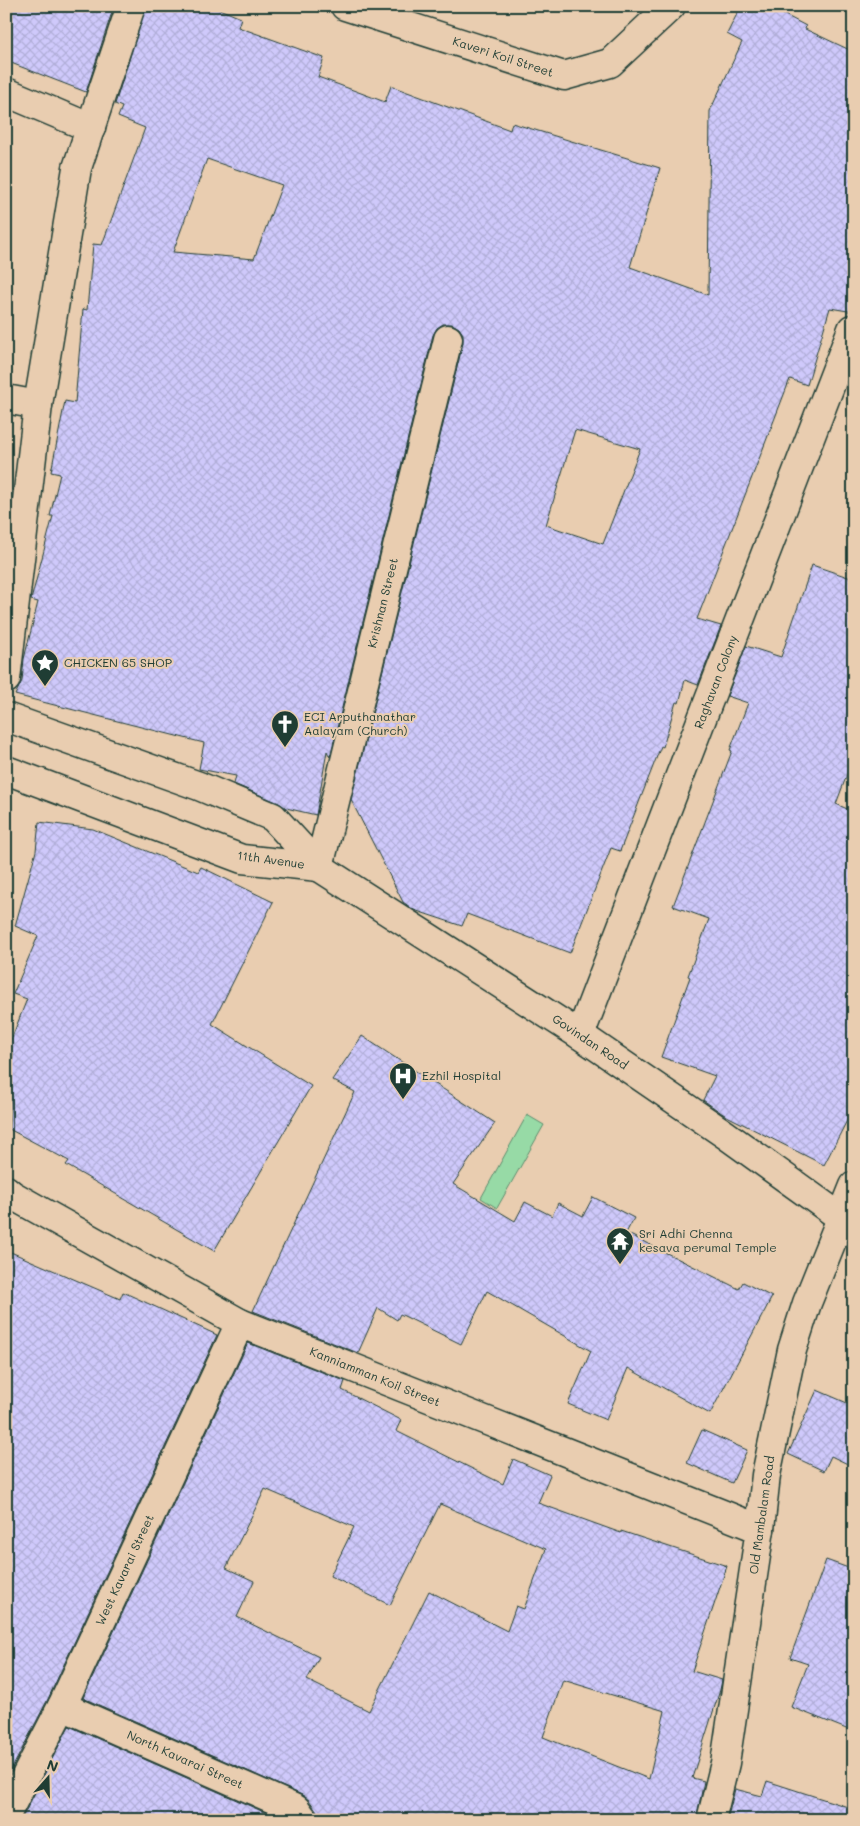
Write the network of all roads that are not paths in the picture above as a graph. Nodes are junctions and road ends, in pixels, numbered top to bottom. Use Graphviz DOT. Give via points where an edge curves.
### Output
graph roads {
  1 [pos="131,6"];
  2 [pos="345,6"];
  3 [pos="671,6"];
  4 [pos="6,92"];
  5 [pos="91,128"];
  6 [pos="852,329"];
  7 [pos="448,339"];
  8 [pos="6,399"];
  9 [pos="38,405"];
  10 [pos="6,679"];
  11 [pos="6,717"];
  12 [pos="6,770"];
  13 [pos="319,866"];
  14 [pos="580,1034"];
  15 [pos="854,1186"];
  16 [pos="6,1190"];
  17 [pos="848,1222"];
  18 [pos="240,1323"];
  19 [pos="760,1529"];
  20 [pos="62,1706"];
  21 [pos="6,1816"];
  22 [pos="304,1820"];
  23 [pos="711,1820"];
  1 -- 5 [label="street"];
  2 -- 3 [label="street, Kaveri Koil Street" via="564,76 610,63"];
  4 -- 5 [label="street"];
  5 -- 9 [label="street" via="76,168"];
  6 -- 14 [label="street, Raghavan Colony"];
  7 -- 13 [label="street, Krishnan Street"];
  8 -- 9 [label="street"];
  9 -- 10 [label="street"];
  11 -- 13 [label="street, 11th Avenue" via="199,786 273,817"];
  12 -- 13 [label="street, 11th Avenue" via="242,859"];
  13 -- 14 [label="street, Govindan Road"];
  14 -- 17 [label="street, Govindan Road"];
  15 -- 17 [label="street, Old Mambalam Road"];
  16 -- 18 [label="street, Kanniamman Koil Street"];
  17 -- 19 [label="street, Old Mambalam Road" via="806,1304 792,1350 766,1475"];
  18 -- 19 [label="street, Kanniamman Koil Street"];
  18 -- 20 [label="street, West Kavarai Street"];
  19 -- 23 [label="street, Old Mambalam Road" via="725,1763"];
  20 -- 21 [label="street, West Kavarai Street"];
  20 -- 22 [label="street, North Kavarai Street" via="296,1808"];
}
